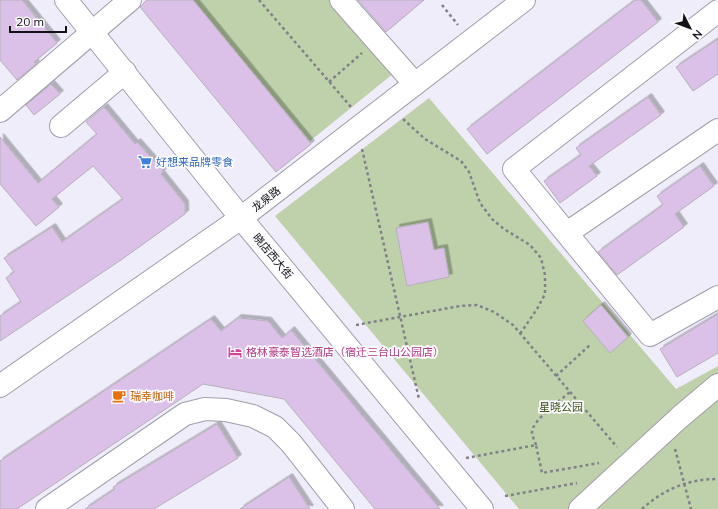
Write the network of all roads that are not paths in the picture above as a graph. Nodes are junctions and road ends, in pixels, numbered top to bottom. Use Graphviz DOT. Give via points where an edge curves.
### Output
graph roads {
  1 [pos="66,0"];
  2 [pos="130,0"];
  3 [pos="524,0"];
  4 [pos="344,1"];
  5 [pos="718,11"];
  6 [pos="92,32"];
  7 [pos="125,72"];
  8 [pos="415,84"];
  9 [pos="0,111"];
  10 [pos="61,126"];
  11 [pos="718,130"];
  12 [pos="241,218"];
  13 [pos="567,233"];
  14 [pos="718,297"];
  15 [pos="718,385"];
  16 [pos="0,386"];
  17 [pos="47,509"];
  18 [pos="343,509"];
  19 [pos="482,509"];
  20 [pos="580,509"];
  1 -- 6 [label="street, 晓店西大街"];
  2 -- 6 [label="street"];
  3 -- 8 [label="street, 龙泉路"];
  4 -- 8 [label="street"];
  5 -- 13 [label="street" via="514,169"];
  6 -- 7 [label="street, 晓店西大街"];
  6 -- 9 [label="street"];
  7 -- 10 [label="street"];
  7 -- 12 [label="street, 晓店西大街"];
  8 -- 12 [label="street, 龙泉路"];
  11 -- 13 [label="street"];
  12 -- 16 [label="street, 龙泉路"];
  12 -- 19 [label="street, 晓店西大街"];
  13 -- 14 [label="street" via="650,335"];
  15 -- 20 [label="street"];
  17 -- 18 [label="street" via="186,414 205,409 226,410 253,416 275,427 291,443"];
}
